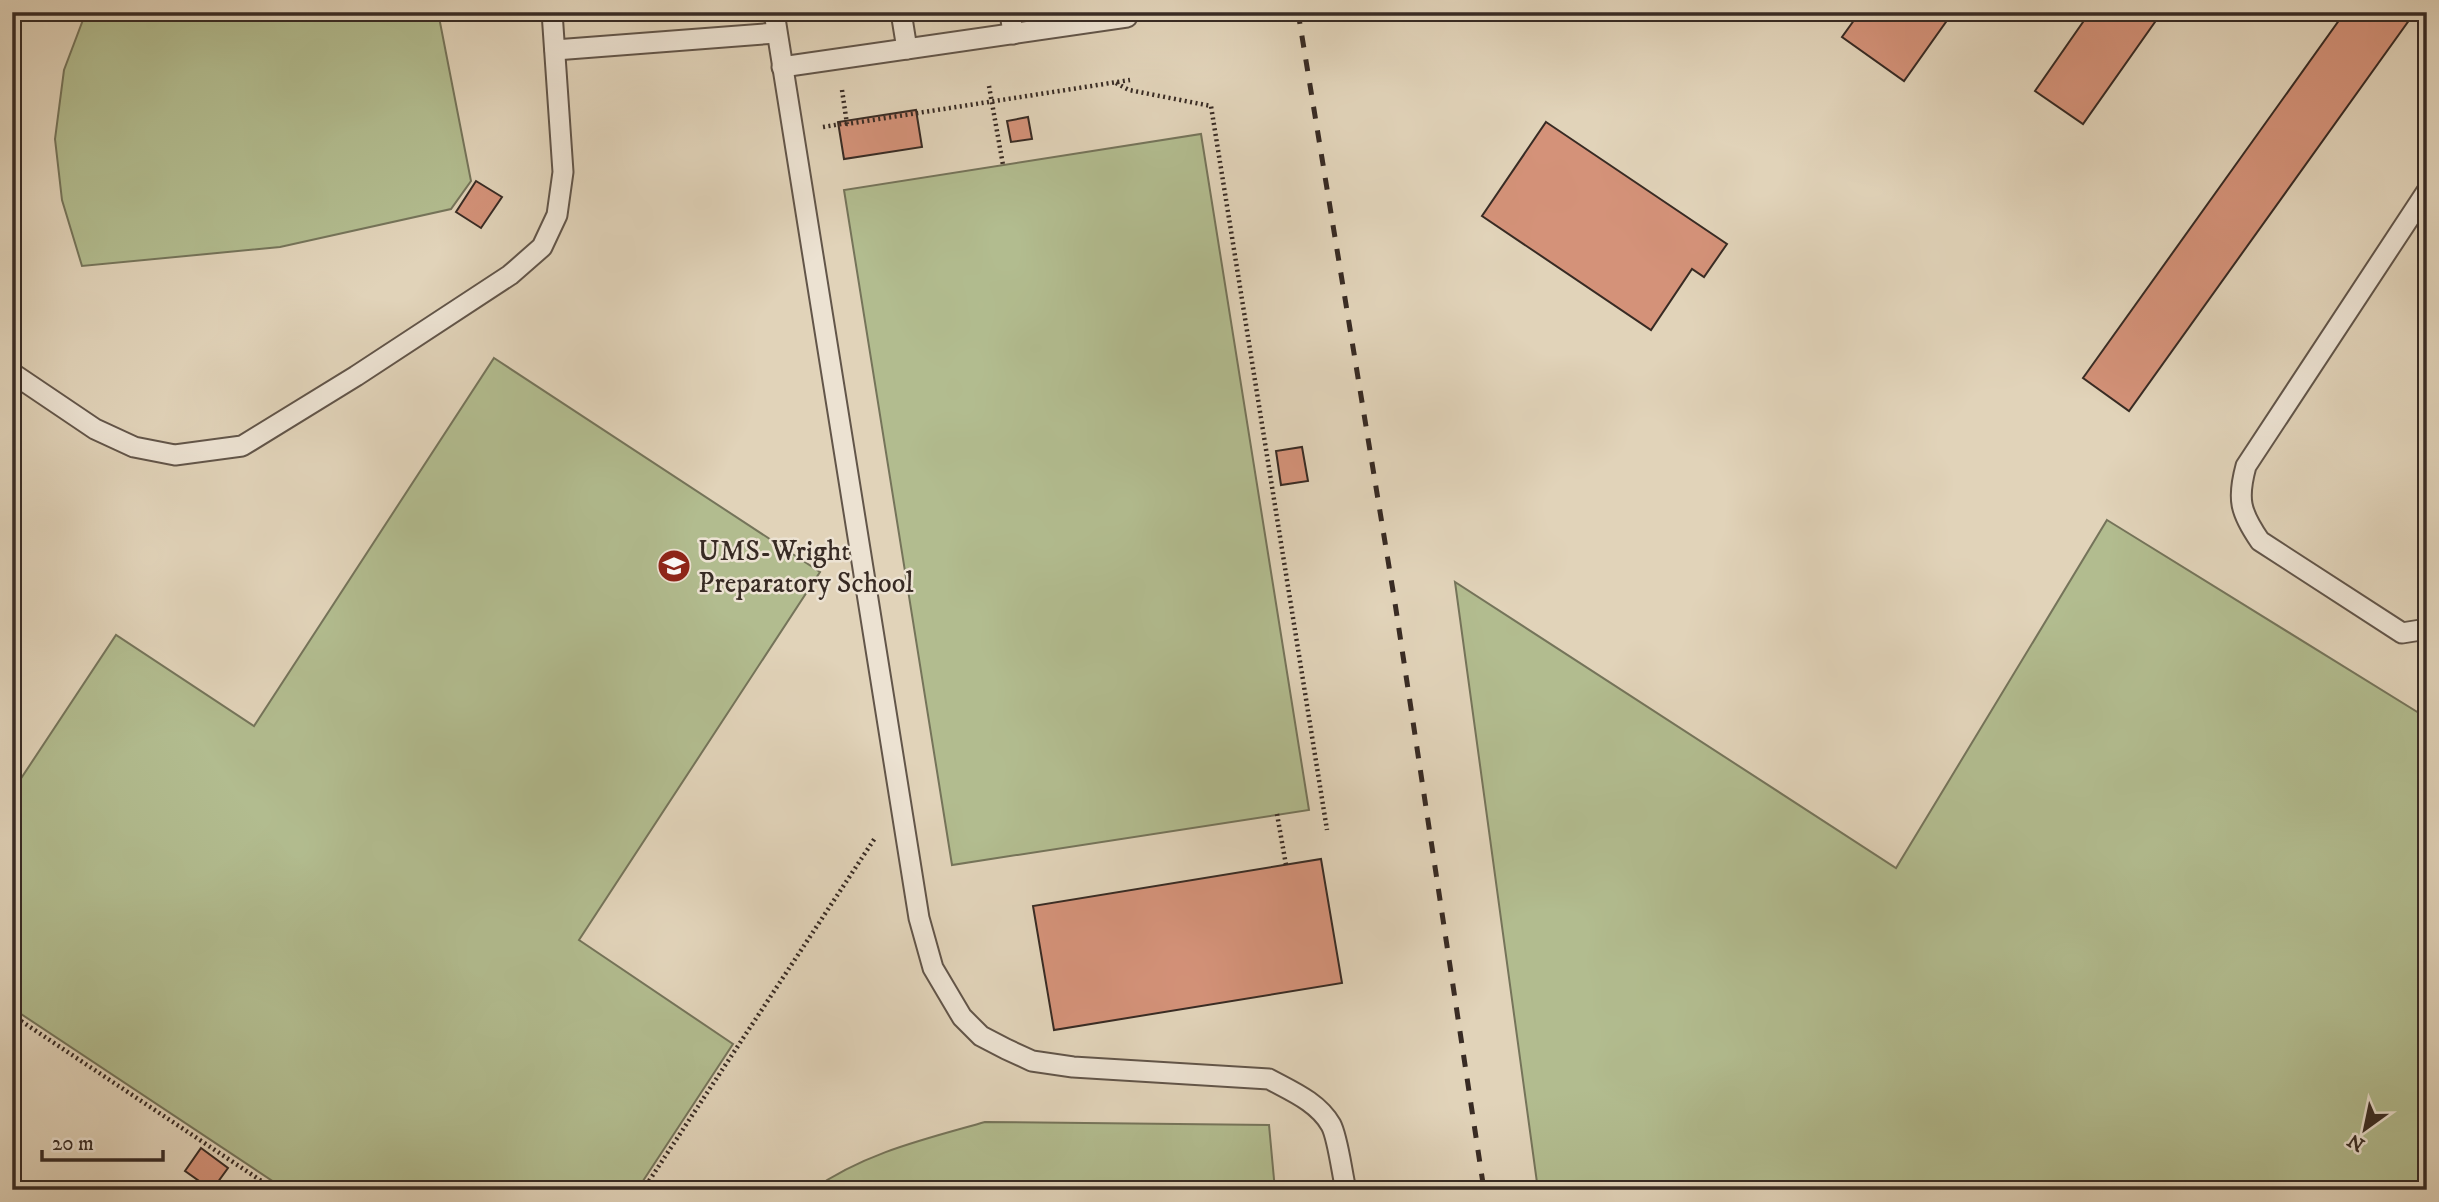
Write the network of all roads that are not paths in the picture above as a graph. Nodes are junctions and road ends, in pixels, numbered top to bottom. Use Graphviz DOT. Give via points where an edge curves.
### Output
graph roads {
  1 [pos="552,12"];
  2 [pos="774,12"];
  3 [pos="901,12"];
  4 [pos="1010,12"];
  5 [pos="1127,12"];
  6 [pos="776,33"];
  7 [pos="1013,34"];
  8 [pos="555,50"];
  9 [pos="907,50"];
  10 [pos="782,67"];
  11 [pos="2427,191"];
  12 [pos="12,373"];
  13 [pos="2427,628"];
  14 [pos="1346,1190"];
  1 -- 8 [label="lane"];
  2 -- 6 [label="lane"];
  3 -- 9 [label="lane"];
  4 -- 7 [label="lane"];
  5 -- 7 [label="lane" via="1127,17"];
  6 -- 8 [label="lane"];
  6 -- 10 [label="lane"];
  7 -- 9 [label="lane"];
  8 -- 12 [label="lane" via="563,173 558,215 542,247 510,275 242,446 175,455 134,447 95,429"];
  9 -- 10 [label="lane"];
  10 -- 14 [label="lane" via="919,918 933,968 962,1017 981,1036 1032,1061 1269,1079 1316,1107 1332,1126"];
  11 -- 13 [label="lane" via="2246,466 2239,491 2245,520 2260,541 2402,634"];
}
